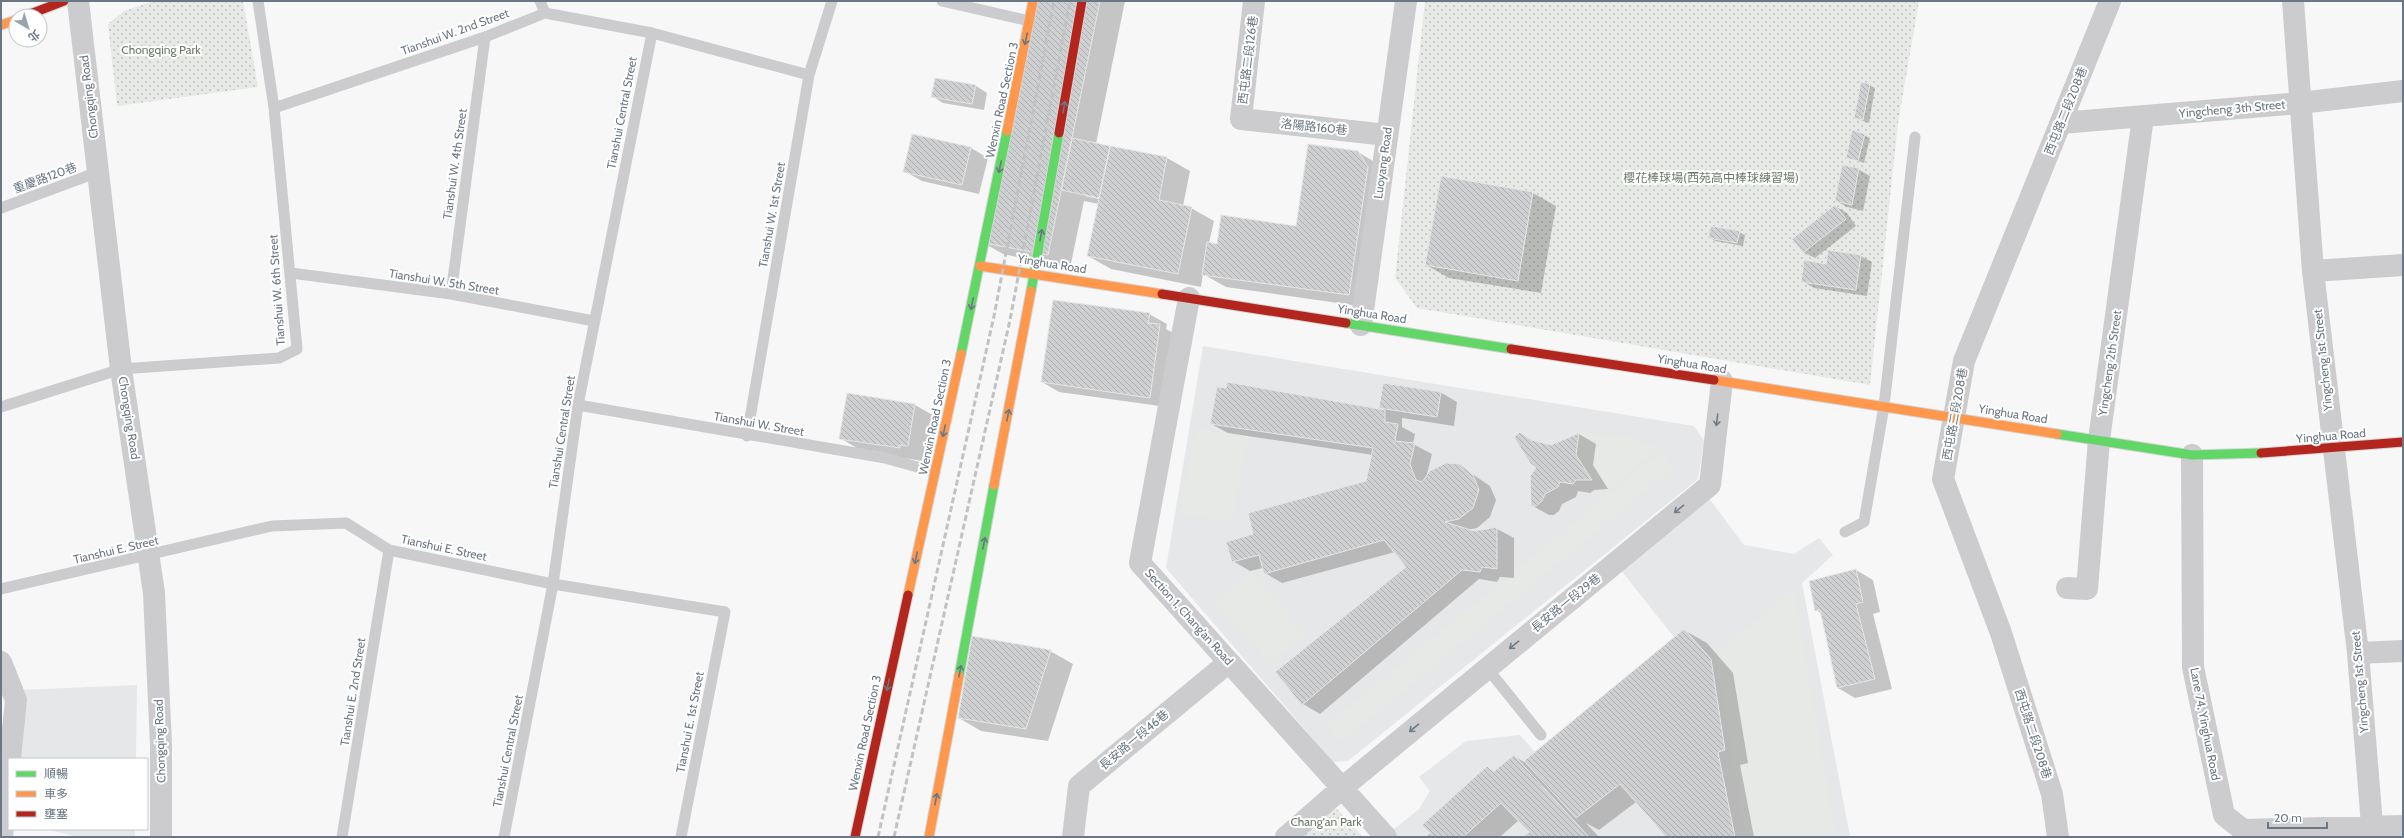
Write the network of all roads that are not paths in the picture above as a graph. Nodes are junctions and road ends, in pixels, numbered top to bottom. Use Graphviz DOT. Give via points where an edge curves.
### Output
graph roads {
  1 [pos="64,1"];
  2 [pos="78,1"];
  3 [pos="258,1"];
  4 [pos="540,1"];
  5 [pos="832,1"];
  6 [pos="942,1"];
  7 [pos="1033,1"];
  8 [pos="1082,1"];
  9 [pos="1254,1"];
  10 [pos="1406,1"];
  11 [pos="2110,1"];
  12 [pos="2292,1"];
  13 [pos="46,8"];
  14 [pos="545,13"];
  15 [pos="1030,21"];
  16 [pos="652,33"];
  17 [pos="485,37"];
  18 [pos="810,75"];
  19 [pos="2403,91"];
  20 [pos="2300,103"];
  21 [pos="274,108"];
  22 [pos="2143,117"];
  23 [pos="1241,119"];
  24 [pos="2061,123"];
  25 [pos="1387,135"];
  26 [pos="1915,137"];
  27 [pos="98,172"];
  28 [pos="1,208"];
  29 [pos="2403,265"];
  30 [pos="980,266"];
  31 [pos="2313,272"];
  32 [pos="291,273"];
  33 [pos="1034,273"];
  34 [pos="451,294"];
  35 [pos="1189,298"];
  36 [pos="594,321"];
  37 [pos="1361,324"];
  38 [pos="121,368"];
  39 [pos="1722,381"];
  40 [pos="578,404"];
  41 [pos="1884,406"];
  42 [pos="1,407"];
  43 [pos="1953,417"];
  44 [pos="747,436"];
  45 [pos="2099,440"];
  46 [pos="2403,442"];
  47 [pos="2332,447"];
  48 [pos="2192,455"];
  49 [pos="935,472"];
  50 [pos="1845,532"];
  51 [pos="389,550"];
  52 [pos="150,556"];
  53 [pos="553,584"];
  54 [pos="2067,588"];
  55 [pos="1,589"];
  56 [pos="725,612"];
  57 [pos="2403,651"];
  58 [pos="2358,653"];
  59 [pos="1,662"];
  60 [pos="1229,662"];
  61 [pos="1487,668"];
  62 [pos="1541,735"];
  63 [pos="10,758"];
  64 [pos="8,779"];
  65 [pos="1342,788"];
  66 [pos="2403,826"];
  67 [pos="2372,832"];
  68 [pos="2,837"];
  69 [pos="161,837"];
  70 [pos="342,837"];
  71 [pos="504,837"];
  72 [pos="681,837"];
  73 [pos="855,837"];
  74 [pos="929,837"];
  75 [pos="1073,837"];
  76 [pos="1286,837"];
  77 [pos="1386,837"];
  78 [pos="2058,837"];
  1 -- 13 [label="main road"];
  2 -- 27 [label="street, Chongqing Road"];
  3 -- 21 [label="lane, Tianshui W. 6th Street"];
  4 -- 14 [label="lane"];
  5 -- 18 [label="lane, Tianshui W. 1st Street"];
  6 -- 15 [label="lane"];
  7 -- 15 [label="main road, Wenxin Road Section 3"];
  33 -- 8 [label="main road, one-way"];
  9 -- 23 [label="street, 西屯路二段126巷"];
  10 -- 25 [label="street, Luoyang Road"];
  11 -- 24 [label="street, 西屯路二段208巷"];
  12 -- 20 [label="street, Yingcheng 1st Street"];
  14 -- 16 [label="lane"];
  14 -- 17 [label="lane, Tianshui W. 2nd Street"];
  15 -- 30 [label="main road, Wenxin Road Section 3, one-way"];
  16 -- 18 [label="lane"];
  16 -- 36 [label="lane, Tianshui Central Street"];
  17 -- 21 [label="lane, Tianshui W. 2nd Street"];
  17 -- 34 [label="lane, Tianshui W. 4th Street"];
  18 -- 44 [label="lane, Tianshui W. 1st Street"];
  19 -- 20 [label="street, Yingcheng 3th Street"];
  20 -- 22 [label="street, Yingcheng 3th Street"];
  20 -- 31 [label="street, Yingcheng 1st Street"];
  21 -- 32 [label="lane, Tianshui W. 6th Street"];
  22 -- 24 [label="street, Yingcheng 3th Street"];
  22 -- 45 [label="street, Yingcheng 2th Street"];
  23 -- 25 [label="street, 洛陽路160巷"];
  24 -- 43 [label="street, 西屯路二段208巷" via="1964,361"];
  25 -- 37 [label="street, Luoyang Road"];
  26 -- 41 [label="lane"];
  27 -- 28 [label="lane, 重慶路120巷"];
  27 -- 38 [label="street, Chongqing Road"];
  29 -- 31 [label="street"];
  30 -- 33 [label="main road, Yinghua Road"];
  30 -- 49 [label="main road, Wenxin Road Section 3, one-way"];
  31 -- 47 [label="street, Yingcheng 1st Street"];
  32 -- 34 [label="lane, Tianshui W. 5th Street"];
  32 -- 38 [label="lane, Tianshui W. 6th Street" via="297,349 279,358"];
  33 -- 35 [label="main road, Yinghua Road"];
  74 -- 33 [label="main road, one-way"];
  34 -- 36 [label="lane, Tianshui W. 5th Street"];
  35 -- 37 [label="main road, Yinghua Road"];
  35 -- 60 [label="street, Section 1, Chang’an Road" via="1140,564"];
  36 -- 40 [label="lane, Tianshui Central Street"];
  37 -- 39 [label="main road, Yinghua Road"];
  38 -- 42 [label="lane, Tianshui W. 6th Street"];
  38 -- 52 [label="street, Chongqing Road"];
  39 -- 41 [label="main road, Yinghua Road"];
  39 -- 61 [label="street, 長安路一段29巷, one-way" via="1710,484"];
  40 -- 44 [label="lane, Tianshui W. Street"];
  40 -- 53 [label="lane, Tianshui Central Street"];
  41 -- 43 [label="main road, Yinghua Road"];
  41 -- 50 [label="lane" via="1864,522"];
  43 -- 45 [label="main road, Yinghua Road"];
  43 -- 78 [label="street, 西屯路二段208巷" via="1943,479 2006,648 2052,794"];
  44 -- 49 [label="lane, Tianshui W. Street" via="885,458"];
  45 -- 48 [label="main road, Yinghua Road"];
  45 -- 54 [label="street, Yingcheng 2th Street" via="2087,589"];
  46 -- 47 [label="main road, Yinghua Road"];
  47 -- 48 [label="main road, Yinghua Road" via="2252,454"];
  47 -- 58 [label="street, Yingcheng 1st Street"];
  48 -- 67 [label="street, Lane 74, Yinghua Road" via="2193,667 2224,815 2243,830"];
  49 -- 73 [label="main road, Wenxin Road Section 3, one-way"];
  51 -- 52 [label="lane, Tianshui E. Street" via="346,523 272,526"];
  51 -- 53 [label="lane, Tianshui E. Street"];
  51 -- 70 [label="lane, Tianshui E. 2nd Street"];
  52 -- 55 [label="lane, Tianshui E. Street"];
  52 -- 69 [label="street, Chongqing Road" via="161,745"];
  53 -- 56 [label="lane, Tianshui E. Street"];
  53 -- 71 [label="lane, Tianshui Central Street"];
  56 -- 72 [label="lane, Tianshui E. 1st Street"];
  57 -- 58 [label="street"];
  58 -- 67 [label="street, Yingcheng 1st Street"];
  59 -- 63 [label="street" via="16,700"];
  60 -- 65 [label="street, Section 1, Chang’an Road"];
  60 -- 75 [label="street, 長安路一段46巷" via="1079,786"];
  61 -- 62 [label="lane"];
  61 -- 65 [label="street, 長安路一段29巷, one-way"];
  64 -- 68 [label="street"];
  65 -- 76 [label="street, 長安路一段29巷"];
  65 -- 77 [label="street, Section 1, Chang’an Road"];
  66 -- 67 [label="street, Lane 74, Yinghua Road"];
}
